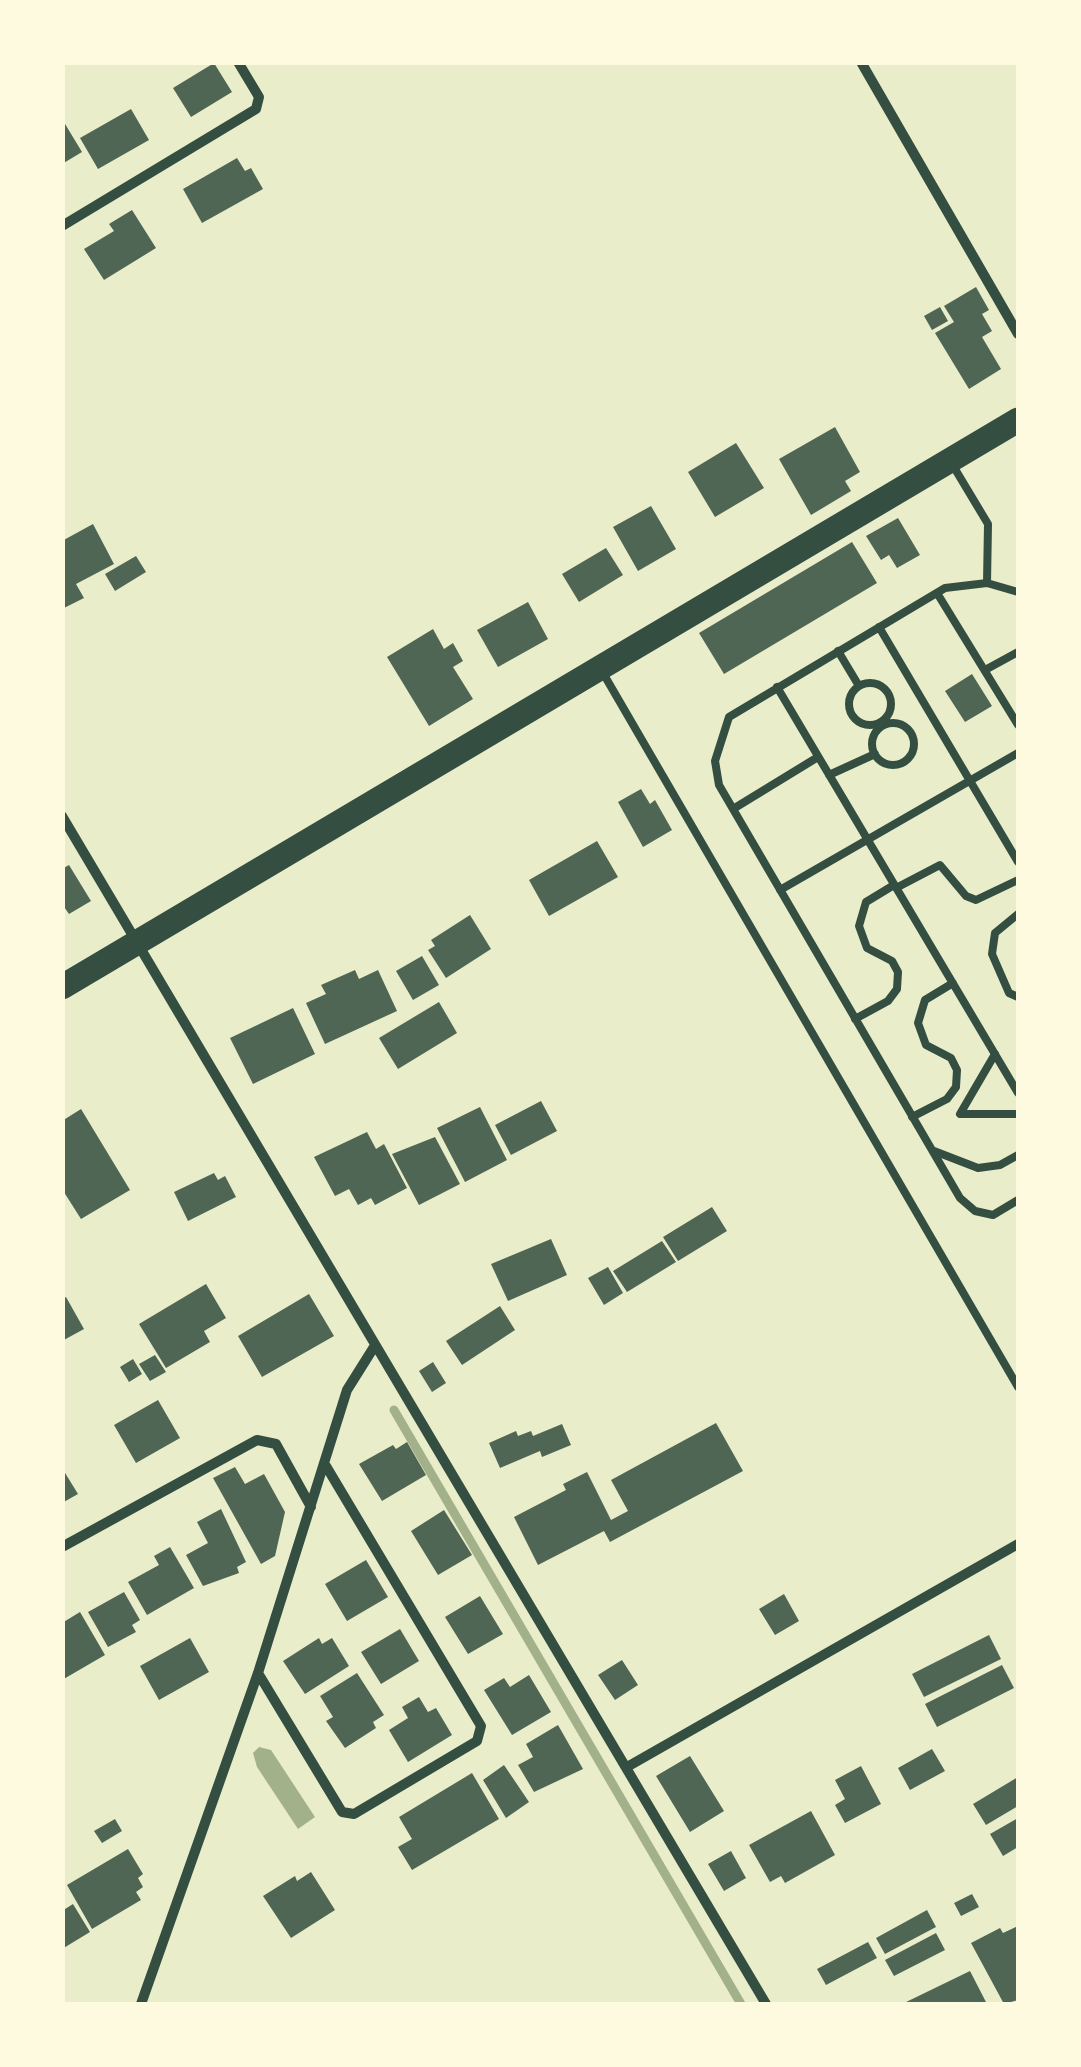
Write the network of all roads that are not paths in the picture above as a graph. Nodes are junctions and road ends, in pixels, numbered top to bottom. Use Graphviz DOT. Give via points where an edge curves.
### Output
graph roads {
  1 [pos="238,62"];
  2 [pos="861,62"];
  3 [pos="62,226"];
  4 [pos="1018,334"];
  5 [pos="1018,420"];
  6 [pos="950,460"];
  7 [pos="986,583"];
  8 [pos="1018,592"];
  9 [pos="938,593"];
  10 [pos="879,627"];
  11 [pos="838,651"];
  12 [pos="1018,652"];
  13 [pos="600,668"];
  14 [pos="985,670"];
  15 [pos="860,686"];
  16 [pos="776,687"];
  17 [pos="882,724"];
  18 [pos="1018,724"];
  19 [pos="1018,753"];
  20 [pos="874,754"];
  21 [pos="818,758"];
  22 [pos="829,775"];
  23 [pos="970,780"];
  24 [pos="733,809"];
  25 [pos="62,816"];
  26 [pos="868,840"];
  27 [pos="1018,842"];
  28 [pos="1009,847"];
  29 [pos="1018,862"];
  30 [pos="1018,880"];
  31 [pos="895,886"];
  32 [pos="780,890"];
  33 [pos="1018,914"];
  34 [pos="137,942"];
  35 [pos="953,983"];
  36 [pos="62,987"];
  37 [pos="1018,997"];
  38 [pos="856,1018"];
  39 [pos="995,1054"];
  40 [pos="1018,1093"];
  41 [pos="1018,1114"];
  42 [pos="912,1117"];
  43 [pos="932,1150"];
  44 [pos="1018,1155"];
  45 [pos="1018,1200"];
  46 [pos="374,1347"];
  47 [pos="1018,1387"];
  48 [pos="326,1466"];
  49 [pos="312,1508"];
  50 [pos="1018,1544"];
  51 [pos="62,1547"];
  52 [pos="258,1673"];
  53 [pos="627,1767"];
  54 [pos="141,2004"];
  55 [pos="766,2004"];
  1 -- 3 [label="street" via="259,97 256,110"];
  2 -- 4 [label="street"];
  5 -- 6 [label="main road"];
  6 -- 7 [label="lane" via="988,524"];
  6 -- 13 [label="main road"];
  7 -- 8 [label="lane"];
  7 -- 9 [label="lane"];
  9 -- 10 [label="lane"];
  9 -- 14 [label="lane"];
  10 -- 11 [label="lane"];
  10 -- 23 [label="lane"];
  11 -- 15 [label="lane"];
  11 -- 16 [label="lane"];
  12 -- 14 [label="lane"];
  13 -- 34 [label="main road"];
  13 -- 47 [label="lane"];
  14 -- 18 [label="lane"];
  15 -- 17 [label="lane" via="872,683 889,694 891,708"];
  15 -- 17 [label="lane" via="848,702 851,715 867,725"];
  16 -- 21 [label="lane"];
  16 -- 24 [label="lane" via="729,716 719,739 719,785"];
  17 -- 20 [label="lane" via="872,742"];
  17 -- 20 [label="lane" via="910,730 913,751 904,763 891,765"];
  19 -- 23 [label="lane"];
  20 -- 22 [label="lane"];
  21 -- 22 [label="lane"];
  21 -- 24 [label="lane"];
  22 -- 26 [label="lane"];
  23 -- 26 [label="lane"];
  23 -- 28 [label="lane"];
  24 -- 32 [label="lane"];
  25 -- 34 [label="street"];
  26 -- 31 [label="lane"];
  26 -- 32 [label="lane"];
  27 -- 28 [label="lane"];
  28 -- 29 [label="lane"];
  30 -- 31 [label="lane" via="976,900 940,866"];
  31 -- 35 [label="lane"];
  31 -- 38 [label="lane" via="866,902 859,926 867,948 892,961 897,989 888,1002"];
  32 -- 38 [label="lane"];
  33 -- 37 [label="lane" via="995,934 992,954 1009,994"];
  34 -- 36 [label="main road"];
  34 -- 46 [label="street"];
  35 -- 39 [label="lane"];
  35 -- 42 [label="lane" via="925,1000 918,1024 926,1045 951,1058 956,1087 947,1100"];
  38 -- 42 [label="lane"];
  39 -- 40 [label="lane"];
  39 -- 41 [label="lane" via="960,1114"];
  42 -- 43 [label="lane"];
  43 -- 44 [label="lane" via="978,1168"];
  43 -- 45 [label="lane" via="975,1211 993,1214"];
  46 -- 48 [label="street" via="347,1390"];
  46 -- 53 [label="street"];
  48 -- 49 [label="street"];
  48 -- 52 [label="street" via="481,1726 477,1741 354,1814 342,1812"];
  49 -- 51 [label="street" via="276,1444 257,1440"];
  49 -- 52 [label="street"];
  50 -- 53 [label="street"];
  52 -- 54 [label="street"];
  53 -- 55 [label="street"];
}
